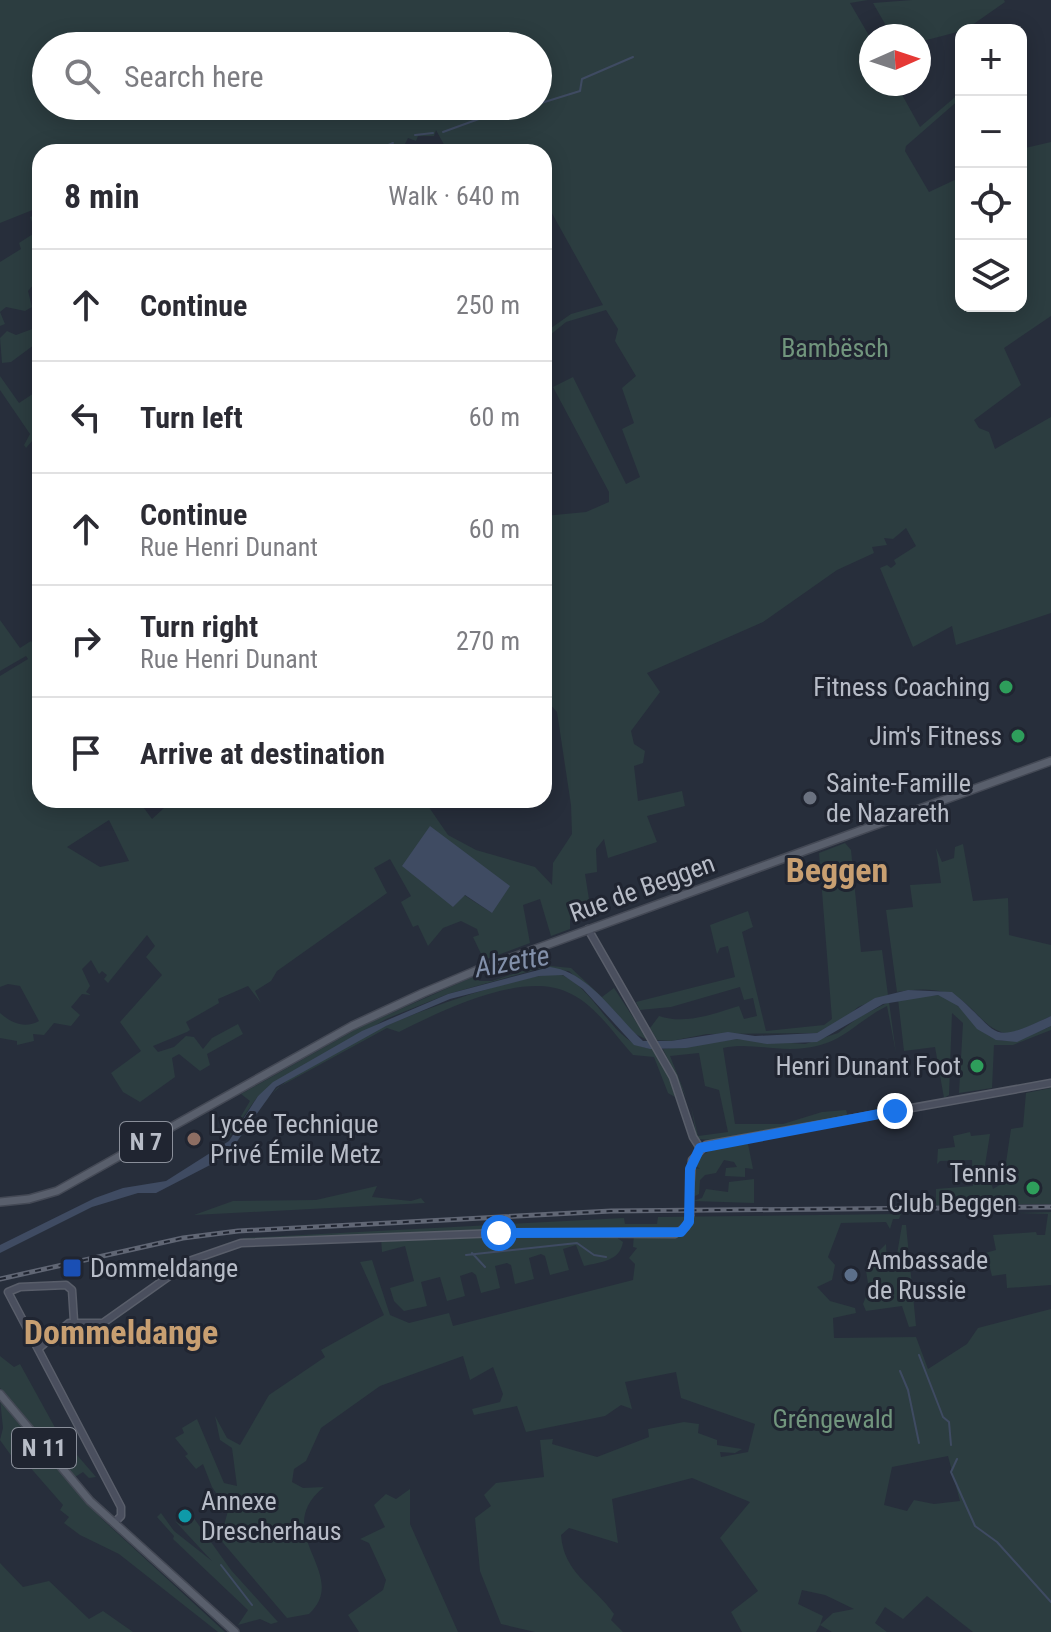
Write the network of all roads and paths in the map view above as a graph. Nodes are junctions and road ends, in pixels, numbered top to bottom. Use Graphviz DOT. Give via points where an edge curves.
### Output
graph roads {
  1 [pos="1051,761"];
  2 [pos="588,929"];
  3 [pos="1051,1083"];
  4 [pos="700,1148"];
  5 [pos="0,1202"];
  6 [pos="74,1321"];
  7 [pos="38,1349"];
  8 [pos="0,1394"];
  9 [pos="114,1523"];
  10 [pos="235,1632"];
  1 -- 2 [label="main road, Rue de Beggen / N 7"];
  2 -- 4 [label="street" via="680,1091"];
  2 -- 5 [label="main road, Rue de Beggen / N 7" via="382,1012 57,1191"];
  3 -- 4 [label="street"];
  4 -- 6 [label="street, bridge" via="692,1160 690,1216 675,1234 499,1233 241,1243 192,1260 103,1323"];
  6 -- 7 [label="street"];
  6 -- 7 [label="street" via="72,1290 66,1285 8,1292"];
  7 -- 9 [label="street" via="121,1507"];
  8 -- 9 [label="main road, N 11" via="68,1477"];
  9 -- 10 [label="main road, N 11"];
}
